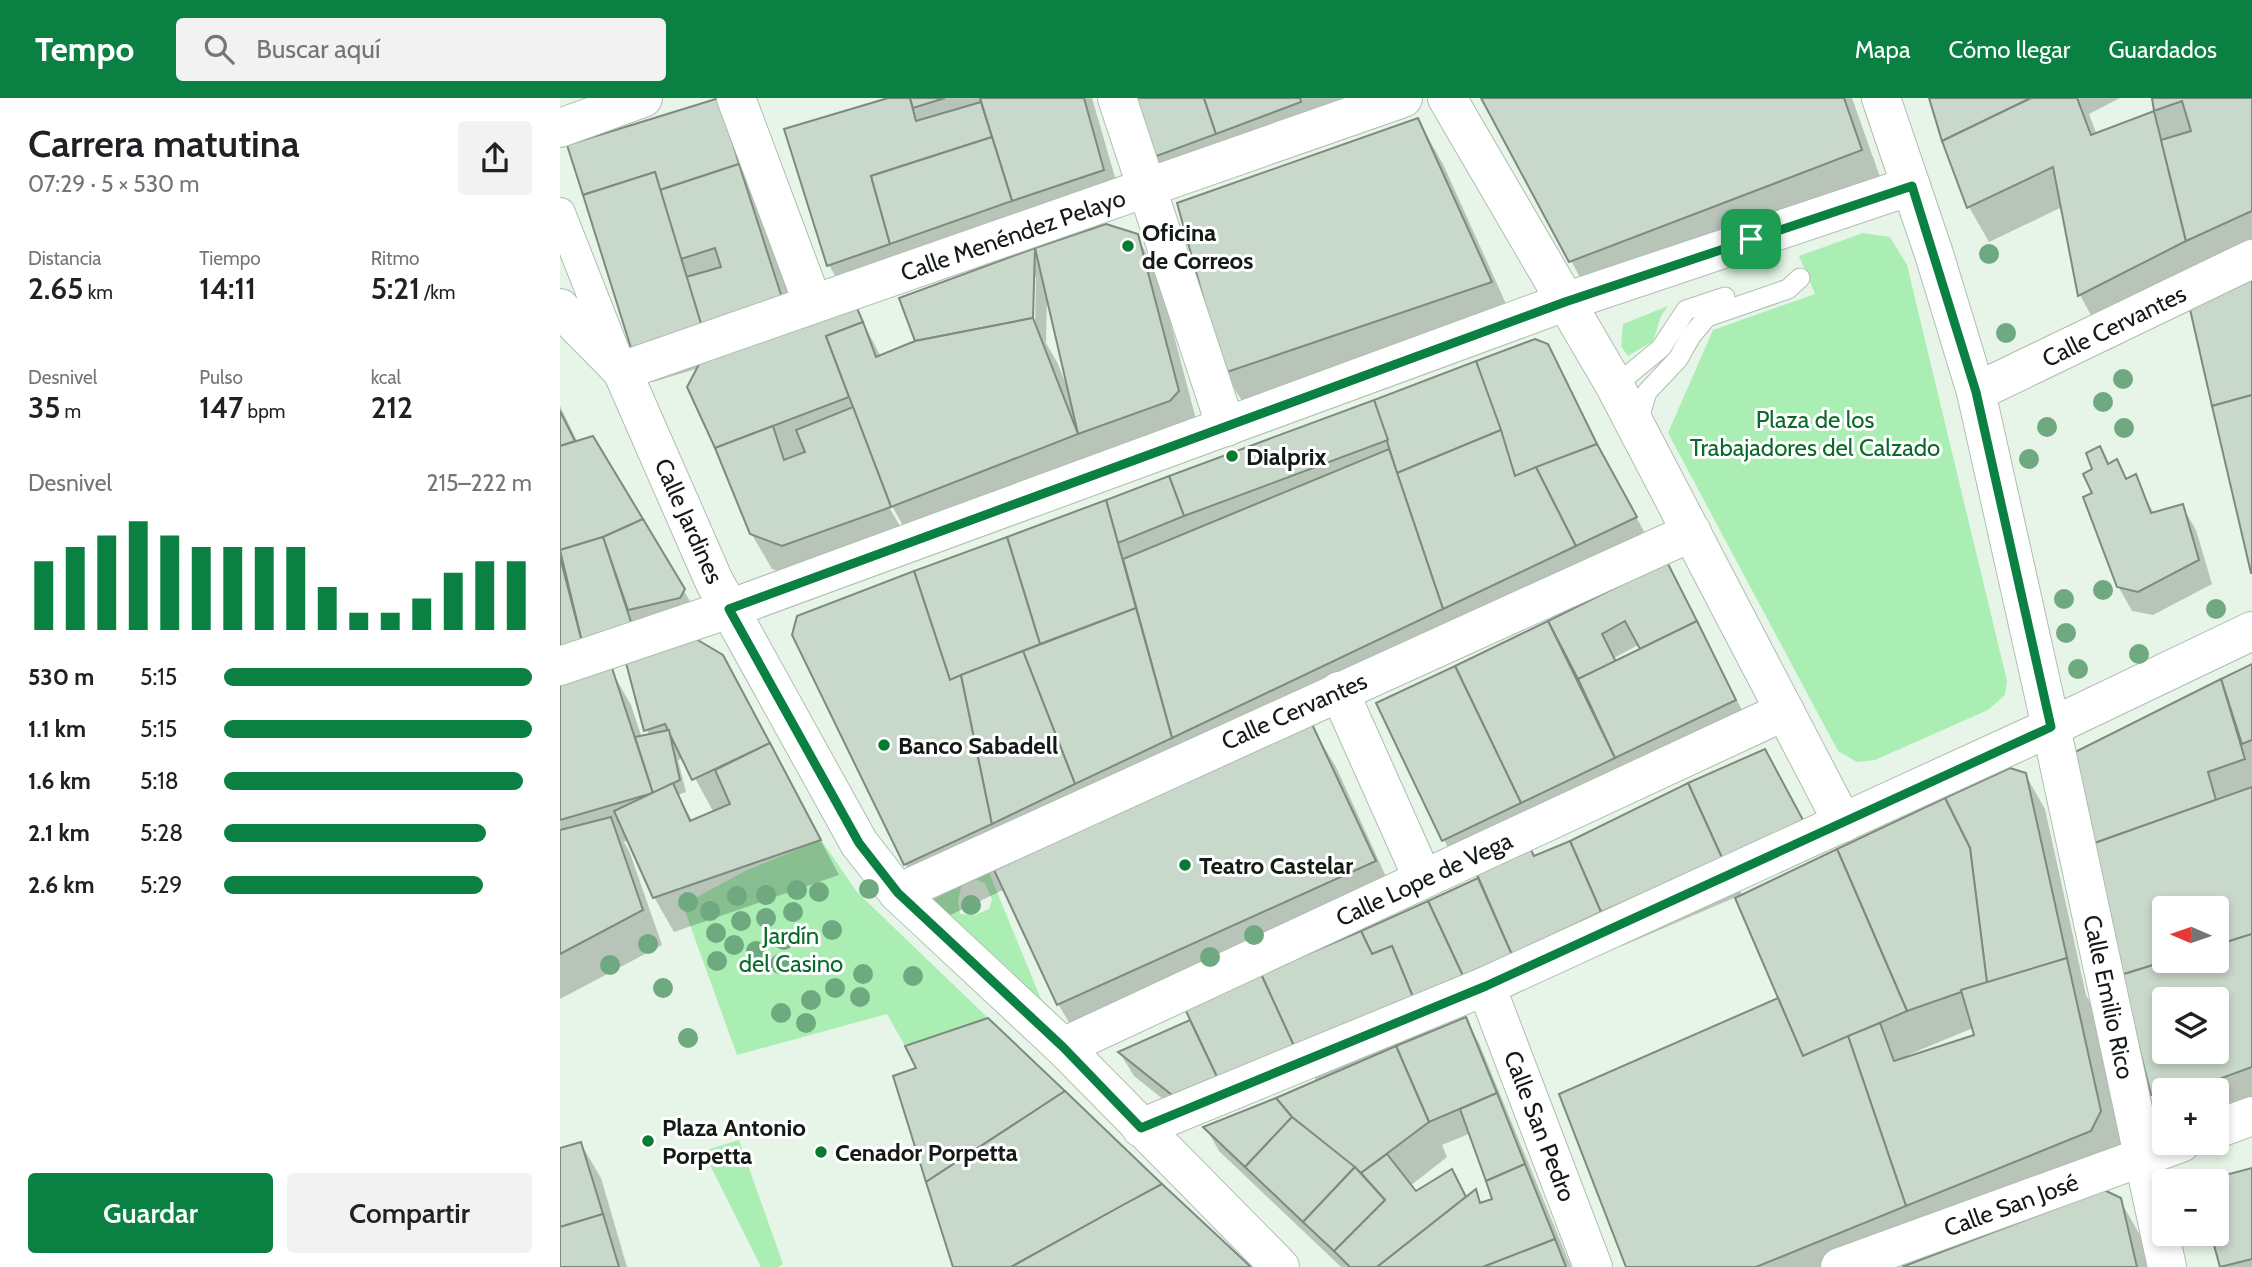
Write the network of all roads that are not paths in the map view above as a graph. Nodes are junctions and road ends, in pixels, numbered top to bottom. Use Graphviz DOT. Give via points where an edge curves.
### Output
graph roads {
  1 [pos="643,98"];
  2 [pos="736,98"];
  3 [pos="1117,98"];
  4 [pos="1403,98"];
  5 [pos="1447,98"];
  6 [pos="1881,98"];
  7 [pos="560,128"];
  8 [pos="1912,186"];
  9 [pos="1147,188"];
  10 [pos="560,213"];
  11 [pos="2252,259"];
  12 [pos="1565,302"];
  13 [pos="813,304"];
  14 [pos="560,308"];
  15 [pos="622,371"];
  16 [pos="1615,386"];
  17 [pos="1976,392"];
  18 [pos="1226,426"];
  19 [pos="1636,426"];
  20 [pos="1692,531"];
  21 [pos="729,609"];
  22 [pos="2252,631"];
  23 [pos="560,666"];
  24 [pos="1339,691"];
  25 [pos="1785,711"];
  26 [pos="2051,727"];
  27 [pos="1843,822"];
  28 [pos="1423,880"];
  29 [pos="898,893"];
  30 [pos="1486,986"];
  31 [pos="1063,1047"];
  32 [pos="2252,1116"];
  33 [pos="2229,1125"];
  34 [pos="1141,1128"];
  35 [pos="2152,1154"];
  36 [pos="2143,1158"];
  37 [pos="1854,1264"];
  38 [pos="1280,1267"];
  39 [pos="1593,1267"];
  40 [pos="2167,1267"];
  1 -- 7 [label="street"];
  2 -- 13 [label="street"];
  3 -- 9 [label="street"];
  4 -- 9 [label="street, Calle Menéndez Pelayo"];
  5 -- 12 [label="street"];
  6 -- 8 [label="street"];
  8 -- 12 [label="street"];
  8 -- 17 [label="street"];
  9 -- 13 [label="street, Calle Menéndez Pelayo"];
  9 -- 18 [label="street"];
  10 -- 15 [label="street, Calle Jardines"];
  11 -- 17 [label="street, Calle Cervantes"];
  12 -- 16 [label="street"];
  12 -- 18 [label="street"];
  13 -- 15 [label="street, Calle Menéndez Pelayo"];
  14 -- 15 [label="street, Calle Jardines"];
  15 -- 21 [label="street, Calle Jardines"];
  16 -- 19 [label="street"];
  16 -- 19 [label="lane" via="1661,348 1686,310 1790,275 1800,278 1788,289 1707,317 1678,359 1647,392"];
  17 -- 26 [label="street"];
  18 -- 21 [label="street"];
  19 -- 20 [label="street"];
  20 -- 24 [label="street, Calle Cervantes"];
  20 -- 25 [label="street"];
  21 -- 23 [label="street"];
  21 -- 29 [label="street, Calle Jardines" via="859,843"];
  22 -- 26 [label="street"];
  24 -- 28 [label="street"];
  24 -- 29 [label="street, Calle Cervantes"];
  25 -- 27 [label="street"];
  25 -- 28 [label="street, Calle Lope de Vega"];
  26 -- 27 [label="street"];
  26 -- 36 [label="street, Calle Emilio Rico"];
  27 -- 30 [label="street"];
  28 -- 31 [label="street, Calle Lope de Vega"];
  29 -- 31 [label="street, Calle Jardines"];
  30 -- 34 [label="street"];
  30 -- 39 [label="street, Calle San Pedro"];
  31 -- 34 [label="street, Calle Jardines"];
  32 -- 33 [label="street"];
  34 -- 38 [label="street, Calle Jardines"];
  35 -- 36 [label="street, Calle San José"];
  36 -- 37 [label="street, Calle San José"];
  36 -- 40 [label="street, Calle Emilio Rico"];
}
